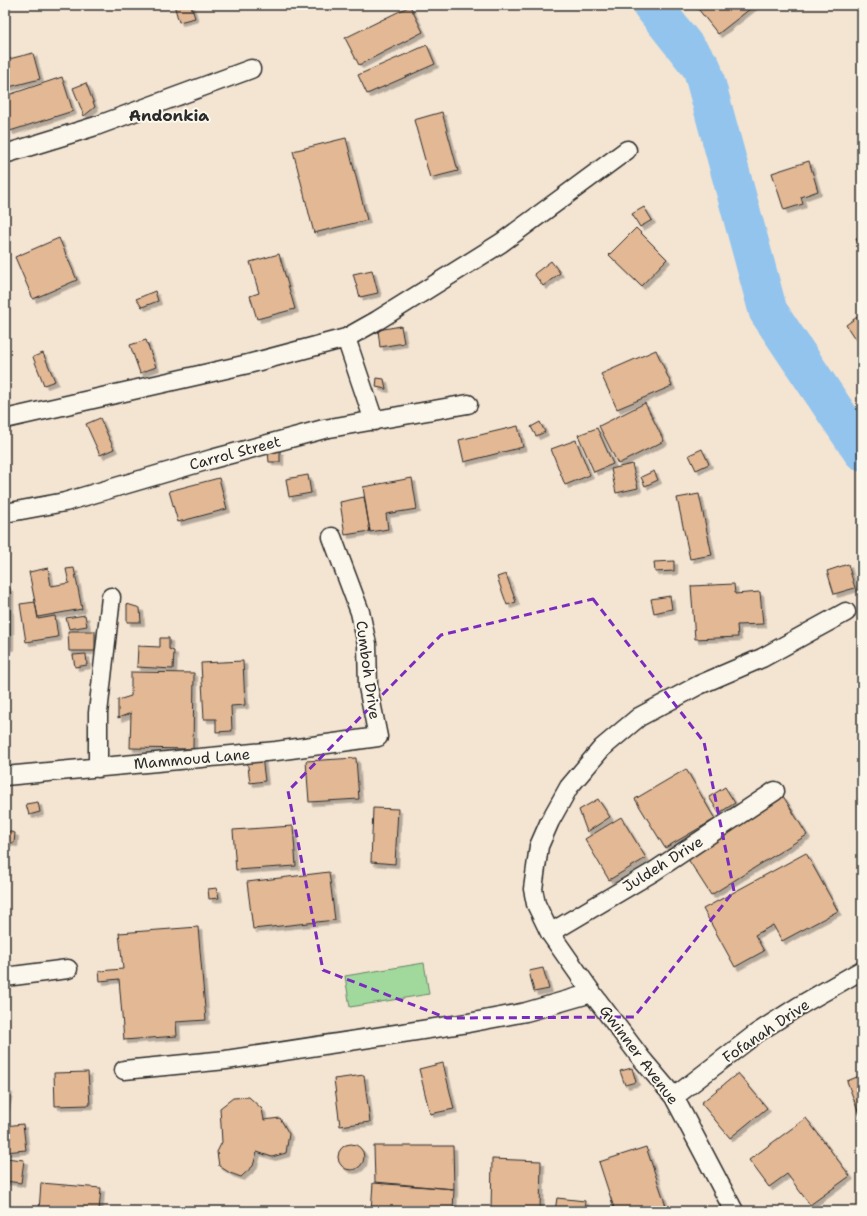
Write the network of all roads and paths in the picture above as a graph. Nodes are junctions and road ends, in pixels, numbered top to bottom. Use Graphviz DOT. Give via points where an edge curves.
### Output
graph roads {
  1 [pos="251,69"];
  2 [pos="627,150"];
  3 [pos="5,154"];
  4 [pos="346,338"];
  5 [pos="468,404"];
  6 [pos="5,419"];
  7 [pos="374,421"];
  8 [pos="5,513"];
  9 [pos="332,537"];
  10 [pos="111,597"];
  11 [pos="846,612"];
  12 [pos="378,737"];
  13 [pos="98,768"];
  14 [pos="5,776"];
  15 [pos="775,791"];
  16 [pos="550,933"];
  17 [pos="68,969"];
  18 [pos="862,970"];
  19 [pos="5,977"];
  20 [pos="592,993"];
  21 [pos="124,1070"];
  22 [pos="674,1097"];
  23 [pos="734,1211"];
  1 -- 3 [label="street" via="96,126"];
  2 -- 4 [label="street" via="501,243"];
  4 -- 6 [label="street" via="248,364"];
  4 -- 7 [label="street"];
  5 -- 7 [label="street, Carrol Street"];
  7 -- 8 [label="street, Carrol Street" via="324,429 65,502"];
  9 -- 12 [label="street, Cumboh Drive" via="360,612 367,644 368,687"];
  10 -- 13 [label="street" via="98,713"];
  11 -- 16 [label="street, Gwinner Avenue" via="762,658 699,685 639,717 602,748 569,787 539,846 533,888 536,904"];
  12 -- 13 [label="street, Mammoud Lane" via="276,751"];
  13 -- 14 [label="street, Mammoud Lane"];
  15 -- 16 [label="street, Juldeh Drive" via="653,872"];
  16 -- 20 [label="street, Gwinner Avenue"];
  17 -- 19 [label="street"];
  18 -- 22 [label="street, Fofanah Drive" via="758,1033"];
  20 -- 21 [label="street" via="526,1012 468,1023 226,1060"];
  20 -- 22 [label="street, Gwinner Avenue"];
  22 -- 23 [label="street, Gwinner Avenue"];
}
